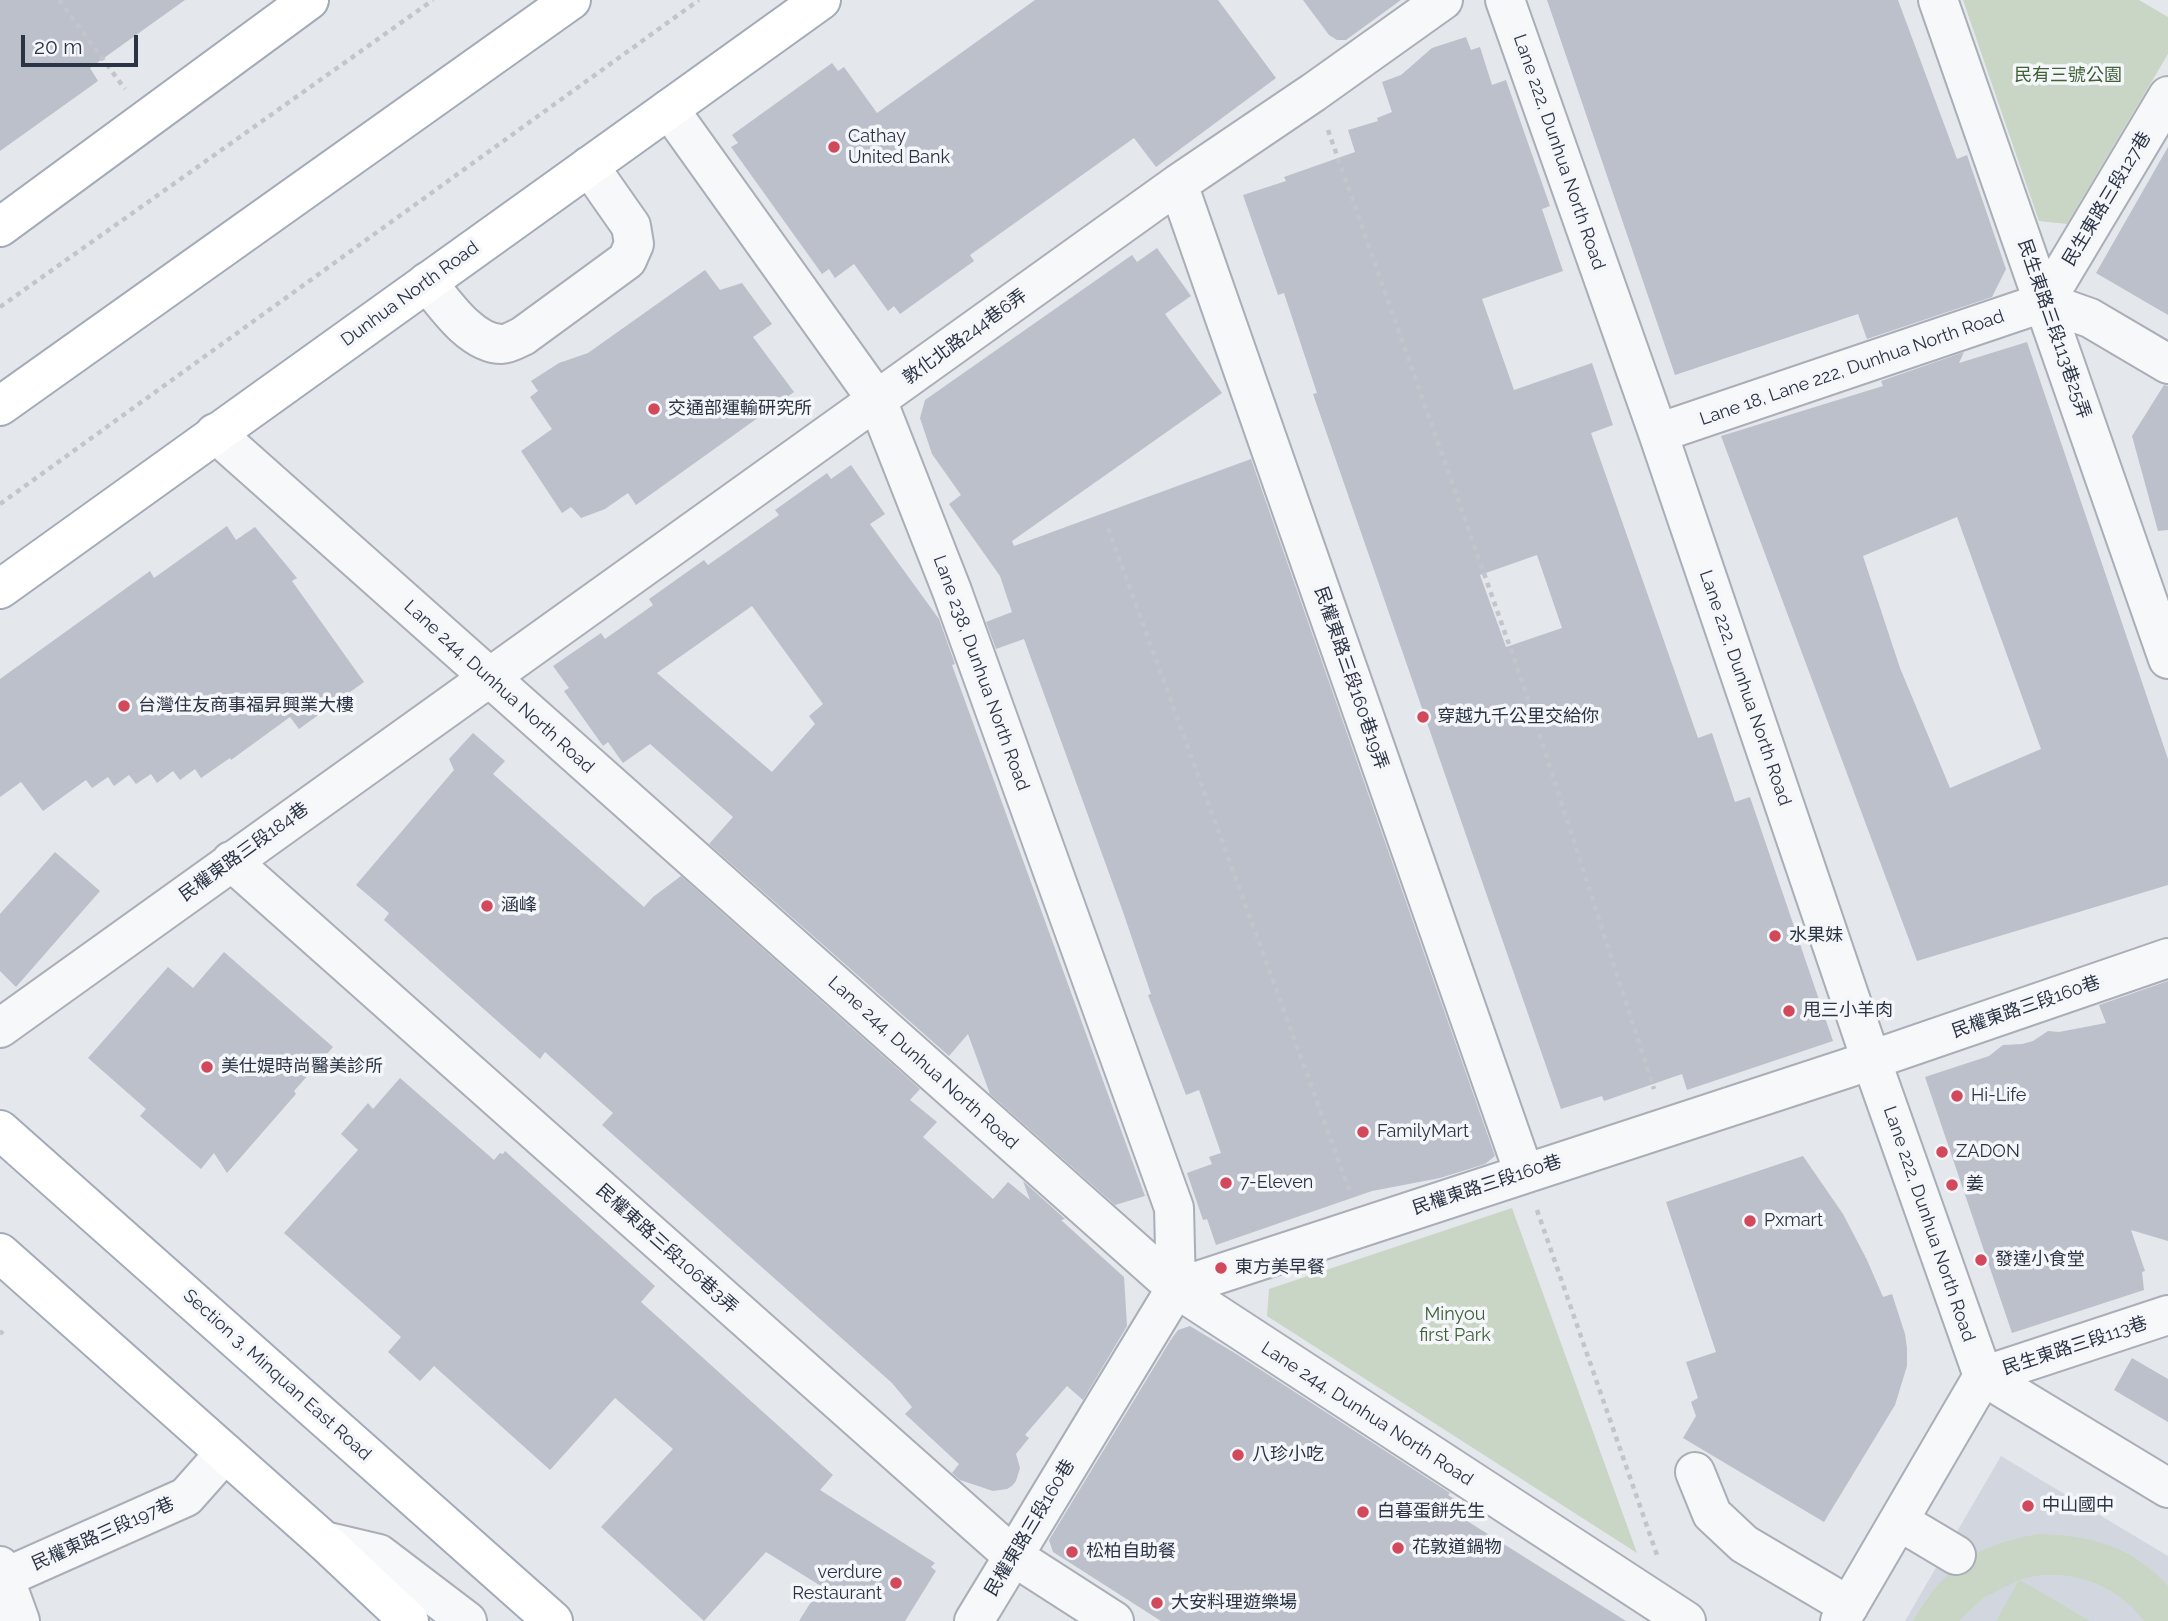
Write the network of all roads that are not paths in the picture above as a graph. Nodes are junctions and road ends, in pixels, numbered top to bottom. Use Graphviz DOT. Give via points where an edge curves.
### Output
graph roads {
  1 [pos="309,0"];
  2 [pos="571,0"];
  3 [pos="821,0"];
  4 [pos="1443,0"];
  5 [pos="1505,0"];
  6 [pos="1938,0"];
  7 [pos="2168,96"];
  8 [pos="669,109"];
  9 [pos="589,166"];
  10 [pos="1178,184"];
  11 [pos="0,227"];
  12 [pos="427,282"];
  13 [pos="2045,302"];
  14 [pos="2168,364"];
  15 [pos="877,400"];
  16 [pos="0,406"];
  17 [pos="215,433"];
  18 [pos="1658,433"];
  19 [pos="0,589"];
  20 [pos="2168,659"];
  21 [pos="489,678"];
  22 [pos="232,861"];
  23 [pos="2168,958"];
  24 [pos="0,1028"];
  25 [pos="1872,1060"];
  26 [pos="0,1130"];
  27 [pos="1524,1172"];
  28 [pos="0,1253"];
  29 [pos="1176,1288"];
  30 [pos="2168,1315"];
  31 [pos="1983,1376"];
  32 [pos="225,1453"];
  33 [pos="1695,1472"];
  34 [pos="2168,1488"];
  35 [pos="1899,1521"];
  36 [pos="324,1541"];
  37 [pos="1956,1555"];
  38 [pos="1013,1556"];
  39 [pos="2,1572"];
  40 [pos="1844,1613"];
  41 [pos="20,1621"];
  42 [pos="409,1621"];
  43 [pos="467,1621"];
  44 [pos="553,1621"];
  45 [pos="974,1621"];
  46 [pos="1114,1621"];
  47 [pos="1686,1621"];
  1 -- 11 [label="main road"];
  2 -- 16 [label="main road"];
  3 -- 8 [label="main road, Dunhua North Road"];
  4 -- 10 [label="street, 敦化北路244巷6弄"];
  5 -- 18 [label="street, Lane 222, Dunhua North Road"];
  6 -- 13 [label="street, 民生東路三段113巷25弄"];
  7 -- 13 [label="street, 民生東路三段127巷"];
  8 -- 9 [label="main road, Dunhua North Road"];
  8 -- 15 [label="street, Lane 238, Dunhua North Road"];
  9 -- 12 [label="main road, Dunhua North Road"];
  9 -- 12 [label="street" via="631,226 634,244 627,260 523,336 503,344 480,338 453,315"];
  10 -- 15 [label="street, 敦化北路244巷6弄"];
  10 -- 27 [label="street, 民權東路三段160巷19弄"];
  12 -- 17 [label="main road, Dunhua North Road"];
  13 -- 14 [label="street" via="2090,318"];
  13 -- 18 [label="street, Lane 18, Lane 222, Dunhua North Road"];
  13 -- 20 [label="street, 民生東路三段113巷25弄"];
  15 -- 21 [label="street, 敦化北路244巷6弄"];
  15 -- 29 [label="street, Lane 238, Dunhua North Road" via="952,591 1174,1208"];
  17 -- 19 [label="main road, Dunhua North Road"];
  17 -- 21 [label="street, Lane 244, Dunhua North Road"];
  18 -- 25 [label="street, Lane 222, Dunhua North Road"];
  21 -- 22 [label="street, 民權東路三段184巷"];
  21 -- 29 [label="street, Lane 244, Dunhua North Road"];
  22 -- 24 [label="street, 民權東路三段184巷"];
  22 -- 38 [label="street, 民權東路三段106巷3弄"];
  23 -- 25 [label="street, 民權東路三段160巷"];
  25 -- 27 [label="street, 民權東路三段160巷"];
  25 -- 31 [label="street, Lane 222, Dunhua North Road"];
  26 -- 44 [label="main road, Section 3, Minquan East Road"];
  27 -- 29 [label="street, 民權東路三段160巷"];
  28 -- 32 [label="main road"];
  29 -- 38 [label="street, 民權東路三段160巷"];
  29 -- 47 [label="street, Lane 244, Dunhua North Road"];
  30 -- 31 [label="street, 民生東路三段113巷"];
  31 -- 34 [label="street"];
  31 -- 35 [label="street"];
  32 -- 36 [label="main road"];
  32 -- 39 [label="street, 民權東路三段197巷" via="186,1497 136,1527 75,1538"];
  33 -- 40 [label="street" via="1712,1514 1744,1544"];
  35 -- 37 [label="street"];
  35 -- 40 [label="street"];
  36 -- 42 [label="main road"];
  36 -- 43 [label="street" via="379,1554"];
  38 -- 45 [label="street, 民權東路三段160巷"];
  38 -- 46 [label="street, 民權東路三段106巷3弄"];
  39 -- 41 [label="street"];
}
